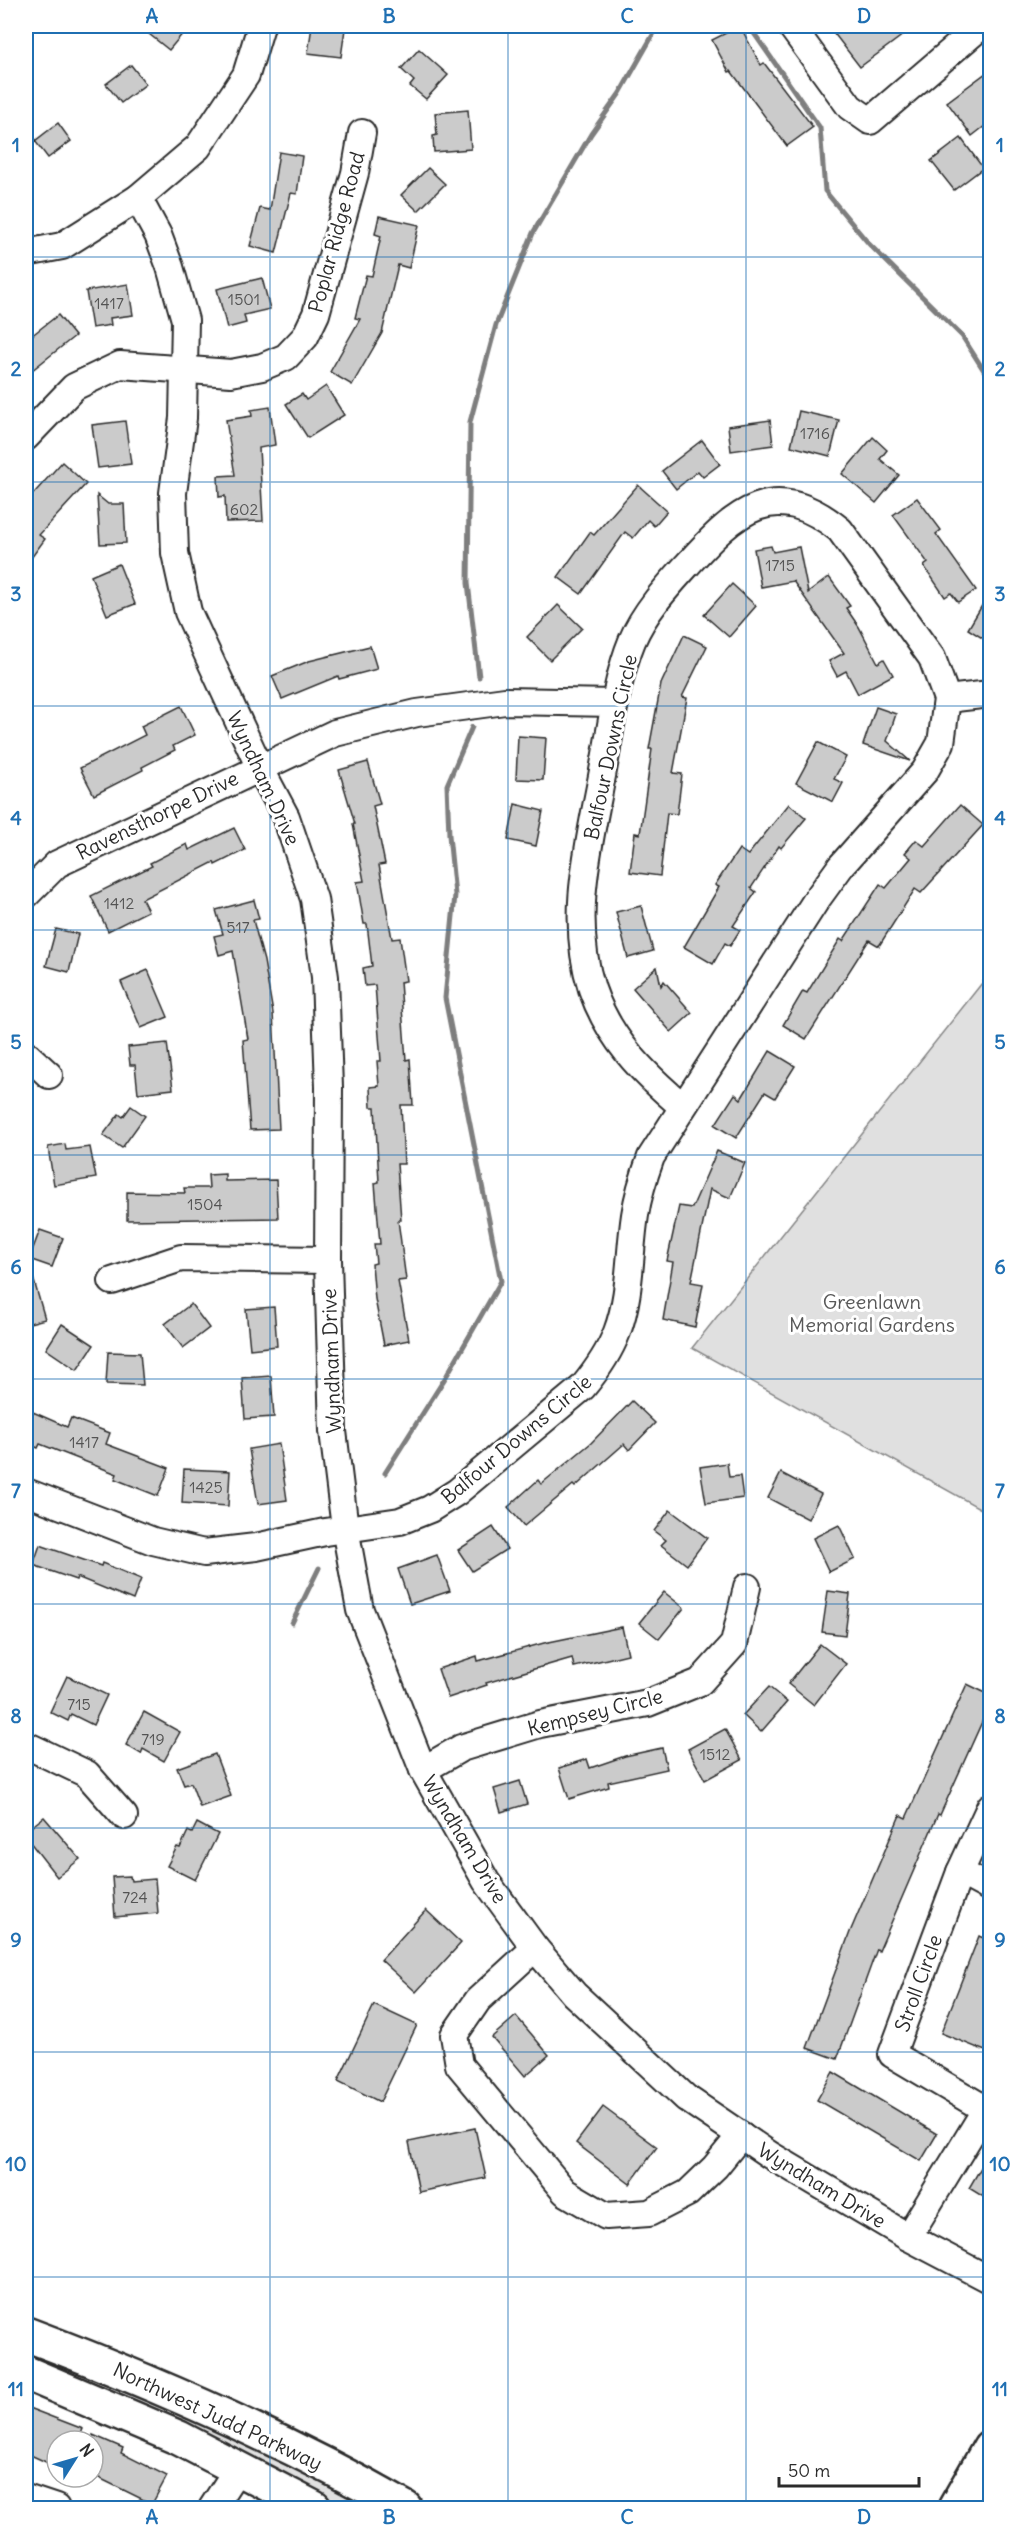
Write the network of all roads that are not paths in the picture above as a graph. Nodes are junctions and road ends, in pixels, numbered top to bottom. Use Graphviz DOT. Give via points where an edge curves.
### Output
graph roads {
  1 [pos="261,26"];
  2 [pos="791,26"];
  3 [pos="981,26"];
  4 [pos="363,133"];
  5 [pos="138,198"];
  6 [pos="26,253"];
  7 [pos="182,368"];
  8 [pos="26,437"];
  9 [pos="990,694"];
  10 [pos="947,699"];
  11 [pos="615,703"];
  12 [pos="259,766"];
  13 [pos="26,895"];
  14 [pos="26,1054"];
  15 [pos="49,1075"];
  16 [pos="682,1106"];
  17 [pos="328,1260"];
  18 [pos="112,1281"];
  19 [pos="26,1492"];
  20 [pos="345,1528"];
  21 [pos="747,1587"];
  22 [pos="26,1745"];
  23 [pos="423,1770"];
  24 [pos="990,1807"];
  25 [pos="124,1816"];
  26 [pos="960,1872"];
  27 [pos="990,1888"];
  28 [pos="535,1948"];
  29 [pos="988,2111"];
  30 [pos="741,2135"];
  31 [pos="908,2237"];
  32 [pos="990,2280"];
  33 [pos="26,2334"];
  34 [pos="26,2373"];
  35 [pos="990,2447"];
  36 [pos="238,2468"];
  37 [pos="26,2498"];
  38 [pos="56,2508"];
  39 [pos="212,2508"];
  40 [pos="314,2508"];
  41 [pos="405,2508"];
  42 [pos="955,2508"];
  1 -- 5 [label="street" via="246,75 198,147"];
  2 -- 3 [label="street" via="850,107 870,121"];
  4 -- 7 [label="street, Poplar Ridge Road" via="316,314 304,337 286,357 262,367 231,373"];
  5 -- 6 [label="street" via="62,246"];
  5 -- 7 [label="street, Wyndham Drive" via="166,256 185,320"];
  7 -- 8 [label="street, Poplar Ridge Road" via="120,365 74,387"];
  7 -- 12 [label="street, Wyndham Drive" via="183,418 172,493 175,553 188,612"];
  9 -- 10 [label="street"];
  10 -- 11 [label="street, Balfour Downs Circle" via="932,658 840,530 824,516 801,505 779,502 744,512 719,529 677,575 633,639"];
  10 -- 16 [label="street, Balfour Downs Circle" via="941,743 925,771 817,899"];
  11 -- 12 [label="street, Ravensthorpe Drive" via="505,701 417,713 335,733"];
  11 -- 16 [label="street, Balfour Downs Circle" via="581,892 584,959 606,1022 623,1048 642,1072"];
  12 -- 13 [label="street, Ravensthorpe Drive" via="57,864"];
  12 -- 17 [label="street, Wyndham Drive" via="286,817 314,899 324,966 329,1087"];
  14 -- 15 [label="street"];
  16 -- 20 [label="street, Balfour Downs Circle" via="651,1157 641,1184 618,1330 609,1351 584,1387 457,1492 430,1509 400,1521"];
  17 -- 18 [label="street" via="182,1258"];
  17 -- 20 [label="street, Wyndham Drive" via="333,1431"];
  19 -- 20 [label="street, Balfour Downs Circle" via="153,1541 204,1553 256,1547"];
  20 -- 23 [label="street, Wyndham Drive" via="360,1610"];
  21 -- 23 [label="street, Kempsey Circle" via="734,1644 700,1682 648,1702 540,1724 461,1748"];
  22 -- 25 [label="street" via="87,1774"];
  23 -- 28 [label="street, Wyndham Drive" via="486,1881"];
  24 -- 26 [label="street, Stroll Circle"];
  26 -- 27 [label="street"];
  26 -- 29 [label="street, Stroll Circle" via="892,2054"];
  28 -- 30 [label="street, Wyndham Drive" via="574,1994 686,2098"];
  28 -- 30 [label="street" via="478,2000 454,2035 459,2065 565,2192 606,2216 649,2213 688,2193"];
  29 -- 31 [label="street"];
  30 -- 31 [label="street, Wyndham Drive"];
  31 -- 32 [label="street, Wyndham Drive"];
  33 -- 41 [label="highway, Northwest Judd Parkway" via="127,2372 207,2408"];
  34 -- 36 [label="highway, Northwest Judd Parkway" via="135,2417"];
  35 -- 42 [label="highway"];
  36 -- 39 [label="street"];
  36 -- 40 [label="highway, Northwest Judd Parkway"];
  37 -- 38 [label="street"];
}
